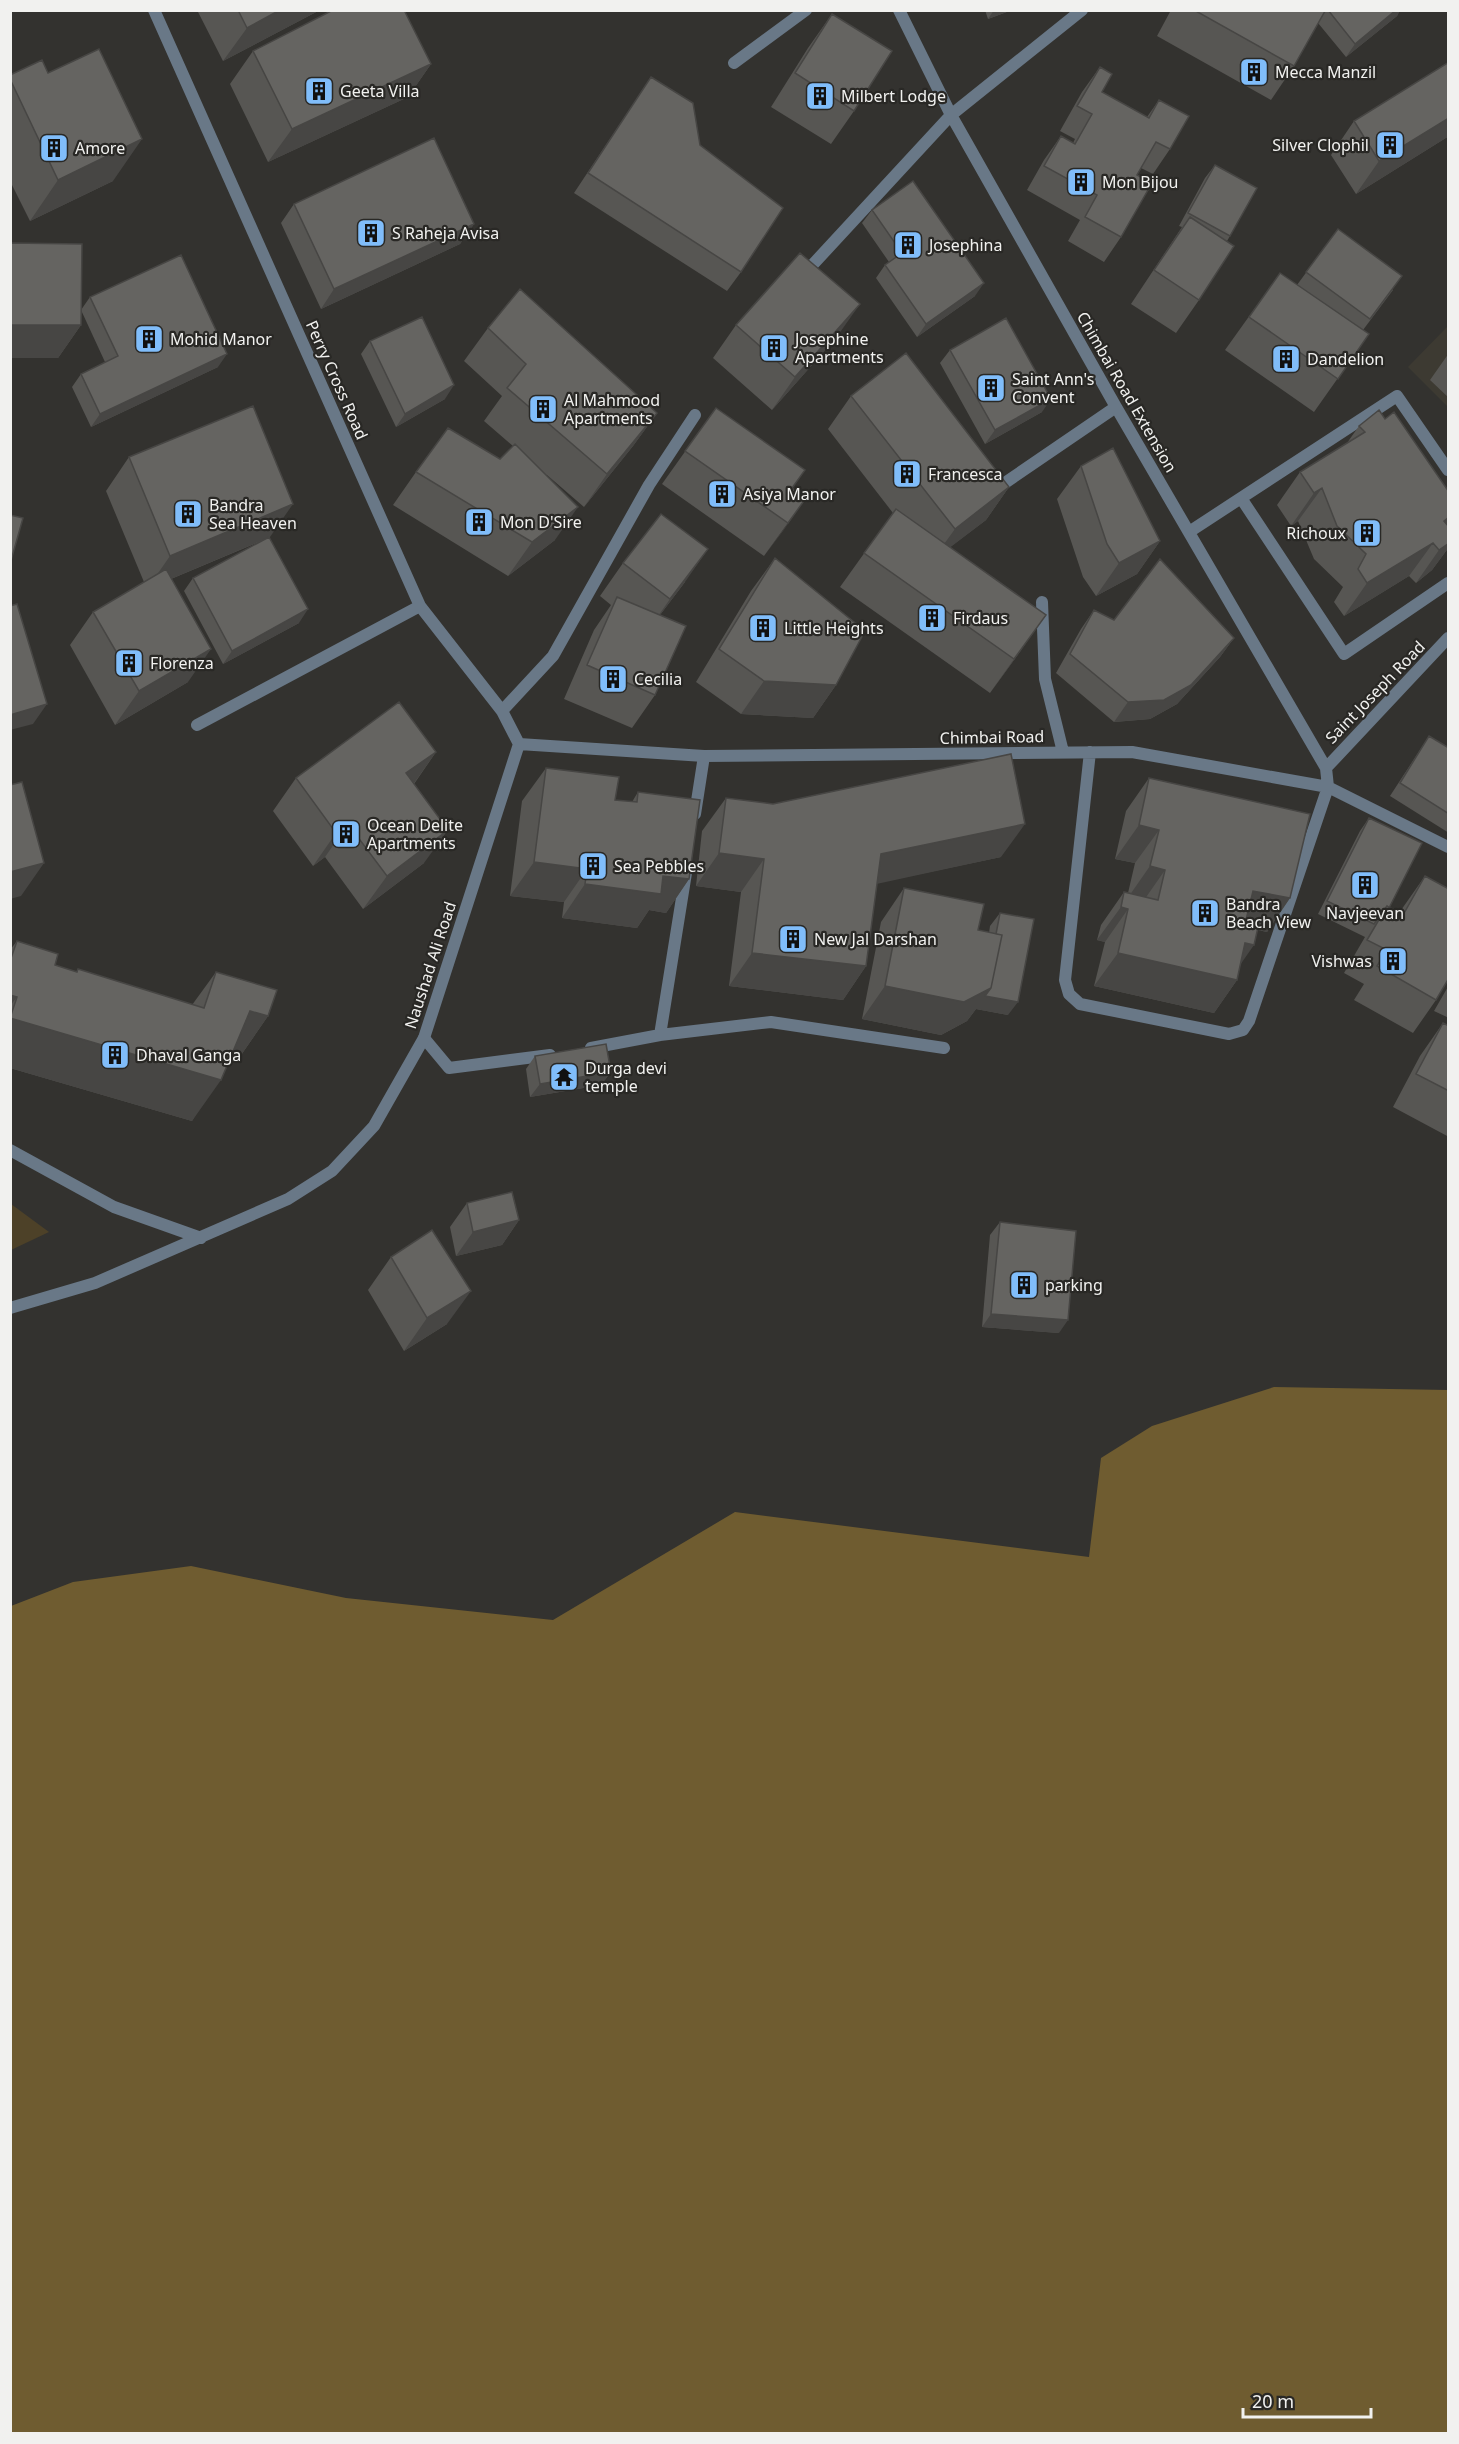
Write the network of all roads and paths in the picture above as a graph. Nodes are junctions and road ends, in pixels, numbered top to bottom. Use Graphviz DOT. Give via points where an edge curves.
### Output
graph roads {
  1 [pos="154,10"];
  2 [pos="806,10"];
  3 [pos="899,10"];
  4 [pos="1082,10"];
  5 [pos="734,63"];
  6 [pos="951,115"];
  7 [pos="805,273"];
  8 [pos="1116,407"];
  9 [pos="695,415"];
  10 [pos="1449,470"];
  11 [pos="996,489"];
  12 [pos="1241,498"];
  13 [pos="1189,532"];
  14 [pos="1449,583"];
  15 [pos="1042,602"];
  16 [pos="420,606"];
  17 [pos="1449,638"];
  18 [pos="502,711"];
  19 [pos="197,725"];
  20 [pos="519,744"];
  21 [pos="1063,752"];
  22 [pos="1090,752"];
  23 [pos="705,756"];
  24 [pos="1326,768"];
  25 [pos="1328,787"];
  26 [pos="693,829"];
  27 [pos="1449,847"];
  28 [pos="687,863"];
  29 [pos="660,1035"];
  30 [pos="424,1038"];
  31 [pos="944,1048"];
  32 [pos="583,1050"];
  33 [pos="563,1053"];
  34 [pos="10,1150"];
  35 [pos="201,1238"];
  36 [pos="10,1308"];
  1 -- 16 [label="street, Perry Cross Road"];
  2 -- 5 [label="street"];
  3 -- 6 [label="street, Chimbai Road Extension"];
  4 -- 6 [label="street"];
  6 -- 7 [label="street"];
  6 -- 8 [label="street, Chimbai Road Extension"];
  8 -- 11 [label="street"];
  8 -- 13 [label="street, Chimbai Road Extension"];
  9 -- 18 [label="street" via="649,485 553,656"];
  10 -- 12 [label="street" via="1397,396"];
  12 -- 13 [label="street"];
  12 -- 14 [label="street" via="1344,654"];
  13 -- 24 [label="street, Chimbai Road Extension"];
  15 -- 21 [label="street" via="1045,679"];
  16 -- 18 [label="street, Perry Cross Road"];
  16 -- 19 [label="street"];
  17 -- 24 [label="street, Saint Joseph Road"];
  18 -- 20 [label="street, Perry Cross Road"];
  20 -- 23 [label="street, Chimbai Road"];
  20 -- 30 [label="street, Naushad Ali Road"];
  21 -- 22 [label="street, Chimbai Road"];
  21 -- 23 [label="street, Chimbai Road"];
  22 -- 25 [label="street, Chimbai Road" via="1132,752"];
  22 -- 25 [label="street" via="1065,980 1069,994 1080,1004 1228,1034 1243,1030 1249,1021"];
  23 -- 26 [label="street"];
  24 -- 25 [label="street, Chimbai Road Extension"];
  25 -- 27 [label="street, Chimbai Road"];
  28 -- 29 [label="street"];
  29 -- 31 [label="street" via="771,1022"];
  29 -- 32 [label="street"];
  30 -- 33 [label="street" via="449,1068"];
  30 -- 35 [label="street, Naushad Ali Road" via="374,1126 332,1171 288,1199"];
  34 -- 35 [label="street" via="114,1207"];
  35 -- 36 [label="street, Naushad Ali Road" via="95,1283"];
}
